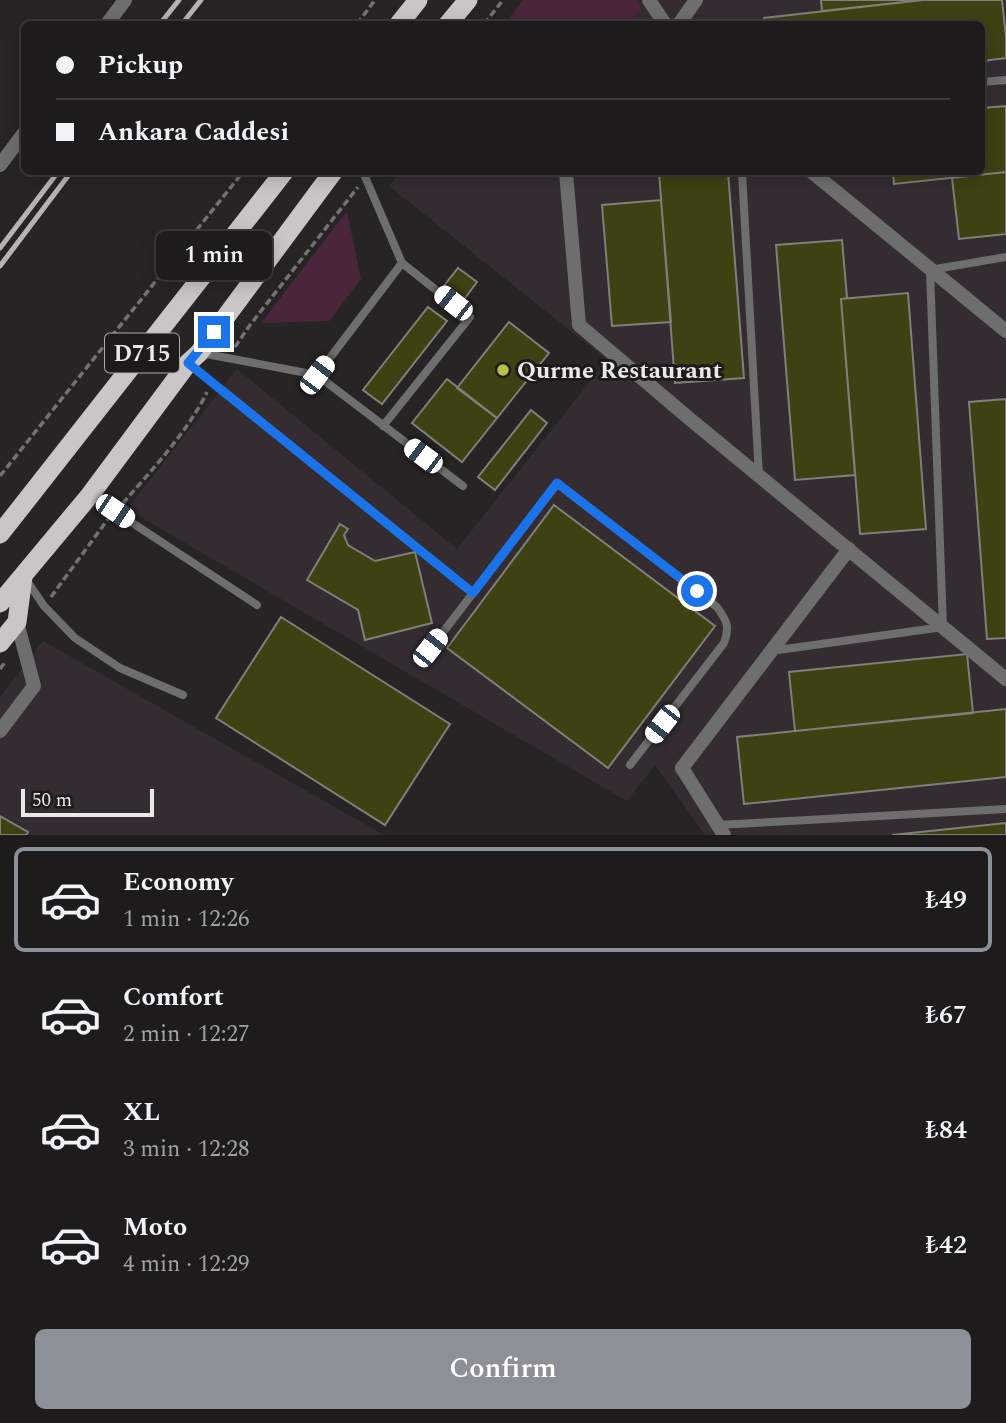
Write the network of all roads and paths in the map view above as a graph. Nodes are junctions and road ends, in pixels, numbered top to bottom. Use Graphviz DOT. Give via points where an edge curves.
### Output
graph roads {
  1 [pos="125,0"];
  2 [pos="375,0"];
  3 [pos="418,0"];
  4 [pos="468,0"];
  5 [pos="503,0"];
  6 [pos="649,0"];
  7 [pos="696,0"];
  8 [pos="109,21"];
  9 [pos="359,21"];
  10 [pos="401,21"];
  11 [pos="450,21"];
  12 [pos="486,21"];
  13 [pos="663,21"];
  14 [pos="681,21"];
  15 [pos="1006,80"];
  16 [pos="985,82"];
  17 [pos="21,137"];
  18 [pos="0,166"];
  19 [pos="241,175"];
  20 [pos="282,175"];
  21 [pos="330,175"];
  22 [pos="364,175"];
  23 [pos="566,175"];
  24 [pos="742,175"];
  25 [pos="816,175"];
  26 [pos="1006,257"];
  27 [pos="402,263"];
  28 [pos="930,270"];
  29 [pos="1006,331"];
  30 [pos="193,358"];
  31 [pos="228,358"];
  32 [pos="317,375"];
  33 [pos="213,382"];
  34 [pos="383,426"];
  35 [pos="0,475"];
  36 [pos="759,477"];
  37 [pos="463,486"];
  38 [pos="90,495"];
  39 [pos="115,511"];
  40 [pos="0,534"];
  41 [pos="849,549"];
  42 [pos="23,576"];
  43 [pos="473,593"];
  44 [pos="0,603"];
  45 [pos="257,605"];
  46 [pos="44,607"];
  47 [pos="943,627"];
  48 [pos="19,631"];
  49 [pos="0,643"];
  50 [pos="430,648"];
  51 [pos="771,651"];
  52 [pos="0,669"];
  53 [pos="1006,679"];
  54 [pos="183,695"];
  55 [pos="0,732"];
  56 [pos="630,765"];
  57 [pos="1006,809"];
  58 [pos="720,830"];
  1 -- 8 [label="street"];
  2 -- 9 [label="path"];
  3 -- 10 [label="highway"];
  4 -- 11 [label="highway"];
  5 -- 12 [label="path"];
  6 -- 13 [label="street"];
  7 -- 14 [label="street"];
  15 -- 16 [label="lane"];
  17 -- 18 [label="street"];
  19 -- 35 [label="path"];
  20 -- 40 [label="highway, D715"];
  21 -- 30 [label="highway, D715"];
  22 -- 27 [label="lane"];
  22 -- 31 [label="path"];
  23 -- 36 [label="street" via="579,325"];
  24 -- 36 [label="lane"];
  25 -- 28 [label="street"];
  26 -- 28 [label="lane"];
  27 -- 32 [label="lane"];
  27 -- 34 [label="lane" via="470,317"];
  28 -- 29 [label="street"];
  28 -- 47 [label="lane"];
  30 -- 31 [label="lane"];
  30 -- 33 [label="lane"];
  30 -- 38 [label="highway, D715"];
  31 -- 32 [label="lane"];
  32 -- 34 [label="lane"];
  33 -- 39 [label="path" via="199,409"];
  33 -- 43 [label="lane"];
  34 -- 37 [label="lane"];
  36 -- 41 [label="street"];
  38 -- 39 [label="lane"];
  38 -- 42 [label="highway, D715"];
  39 -- 45 [label="lane"];
  39 -- 46 [label="path"];
  41 -- 47 [label="street"];
  41 -- 51 [label="street"];
  42 -- 44 [label="highway, D715"];
  42 -- 46 [label="lane"];
  42 -- 48 [label="highway"];
  43 -- 50 [label="lane"];
  43 -- 56 [label="lane" via="557,483 717,607 728,630 724,643"];
  46 -- 54 [label="lane" via="75,638 120,668"];
  47 -- 51 [label="lane"];
  47 -- 53 [label="street"];
  48 -- 49 [label="highway"];
  48 -- 52 [label="path"];
  48 -- 55 [label="street" via="34,687"];
  51 -- 58 [label="street" via="682,768"];
  57 -- 58 [label="lane"];
}
